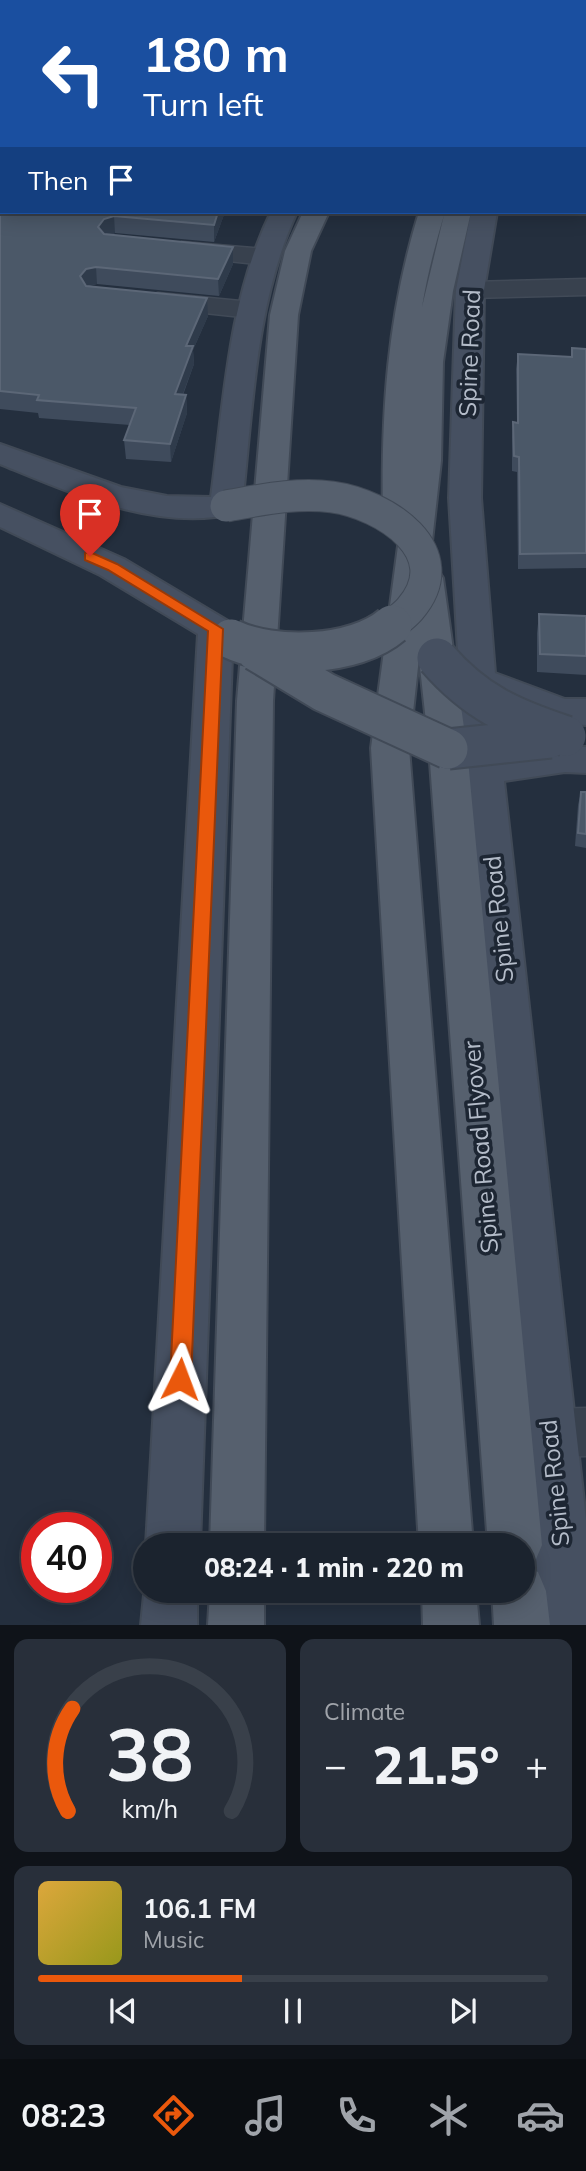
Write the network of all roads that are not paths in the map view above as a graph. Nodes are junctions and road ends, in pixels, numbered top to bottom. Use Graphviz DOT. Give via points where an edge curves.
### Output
graph roads {
  1 [pos="283,214"];
  2 [pos="315,214"];
  3 [pos="431,214"];
  4 [pos="458,214"];
  5 [pos="483,214"];
  6 [pos="156,247"];
  7 [pos="265,257"];
  8 [pos="586,287"];
  9 [pos="454,290"];
  10 [pos="136,299"];
  11 [pos="251,310"];
  12 [pos="0,453"];
  13 [pos="226,506"];
  14 [pos="0,514"];
  15 [pos="399,525"];
  16 [pos="426,578"];
  17 [pos="233,639"];
  18 [pos="437,658"];
  19 [pos="479,680"];
  20 [pos="581,736"];
  21 [pos="466,759"];
  22 [pos="568,1432"];
  23 [pos="174,1533"];
  24 [pos="237,1533"];
  25 [pos="445,1533"];
  26 [pos="514,1533"];
  27 [pos="170,1603"];
  28 [pos="236,1603"];
  29 [pos="450,1603"];
  30 [pos="520,1603"];
  31 [pos="169,1625"];
  32 [pos="236,1625"];
  33 [pos="451,1625"];
  34 [pos="522,1625"];
  35 [pos="570,1625"];
  1 -- 7 [label="street"];
  2 -- 24 [label="main road" via="298,251 284,315 255,701"];
  3 -- 15 [label="main road" via="410,289 399,362"];
  4 -- 9 [label="main road, Spine Road"];
  5 -- 9 [label="street, Spine Road"];
  6 -- 7 [label="street"];
  7 -- 11 [label="street"];
  8 -- 9 [label="street"];
  9 -- 19 [label="street, Spine Road"];
  9 -- 25 [label="main road, Spine Road" via="428,362 425,461 390,748"];
  10 -- 11 [label="street"];
  11 -- 13 [label="street"];
  12 -- 13 [label="street" via="129,499 186,508"];
  13 -- 15 [label="main road, Spine Road Flyover, bridge" via="284,496 327,496 367,506"];
  14 -- 17 [label="street" via="113,567"];
  15 -- 16 [label="main road, Spine Road Flyover, bridge" via="420,549"];
  16 -- 17 [label="main road, bridge" via="419,599 404,619 370,639 326,650"];
  16 -- 18 [label="main road, Spine Road Flyover, bridge"];
  17 -- 21 [label="main road, bridge" via="324,692"];
  17 -- 23 [label="street"];
  18 -- 20 [label="street, bridge" via="456,682 506,717"];
  18 -- 21 [label="main road, Spine Road Flyover"];
  19 -- 20 [label="street" via="562,711"];
  19 -- 21 [label="street, Spine Road"];
  20 -- 21 [label="street" via="565,759"];
  21 -- 22 [label="street, Spine Road"];
  21 -- 26 [label="main road, Spine Road Flyover"];
  22 -- 35 [label="street, Spine Road"];
  27 -- 31 [label="street"];
  28 -- 32 [label="main road"];
  29 -- 33 [label="main road"];
  30 -- 34 [label="main road"];
}
